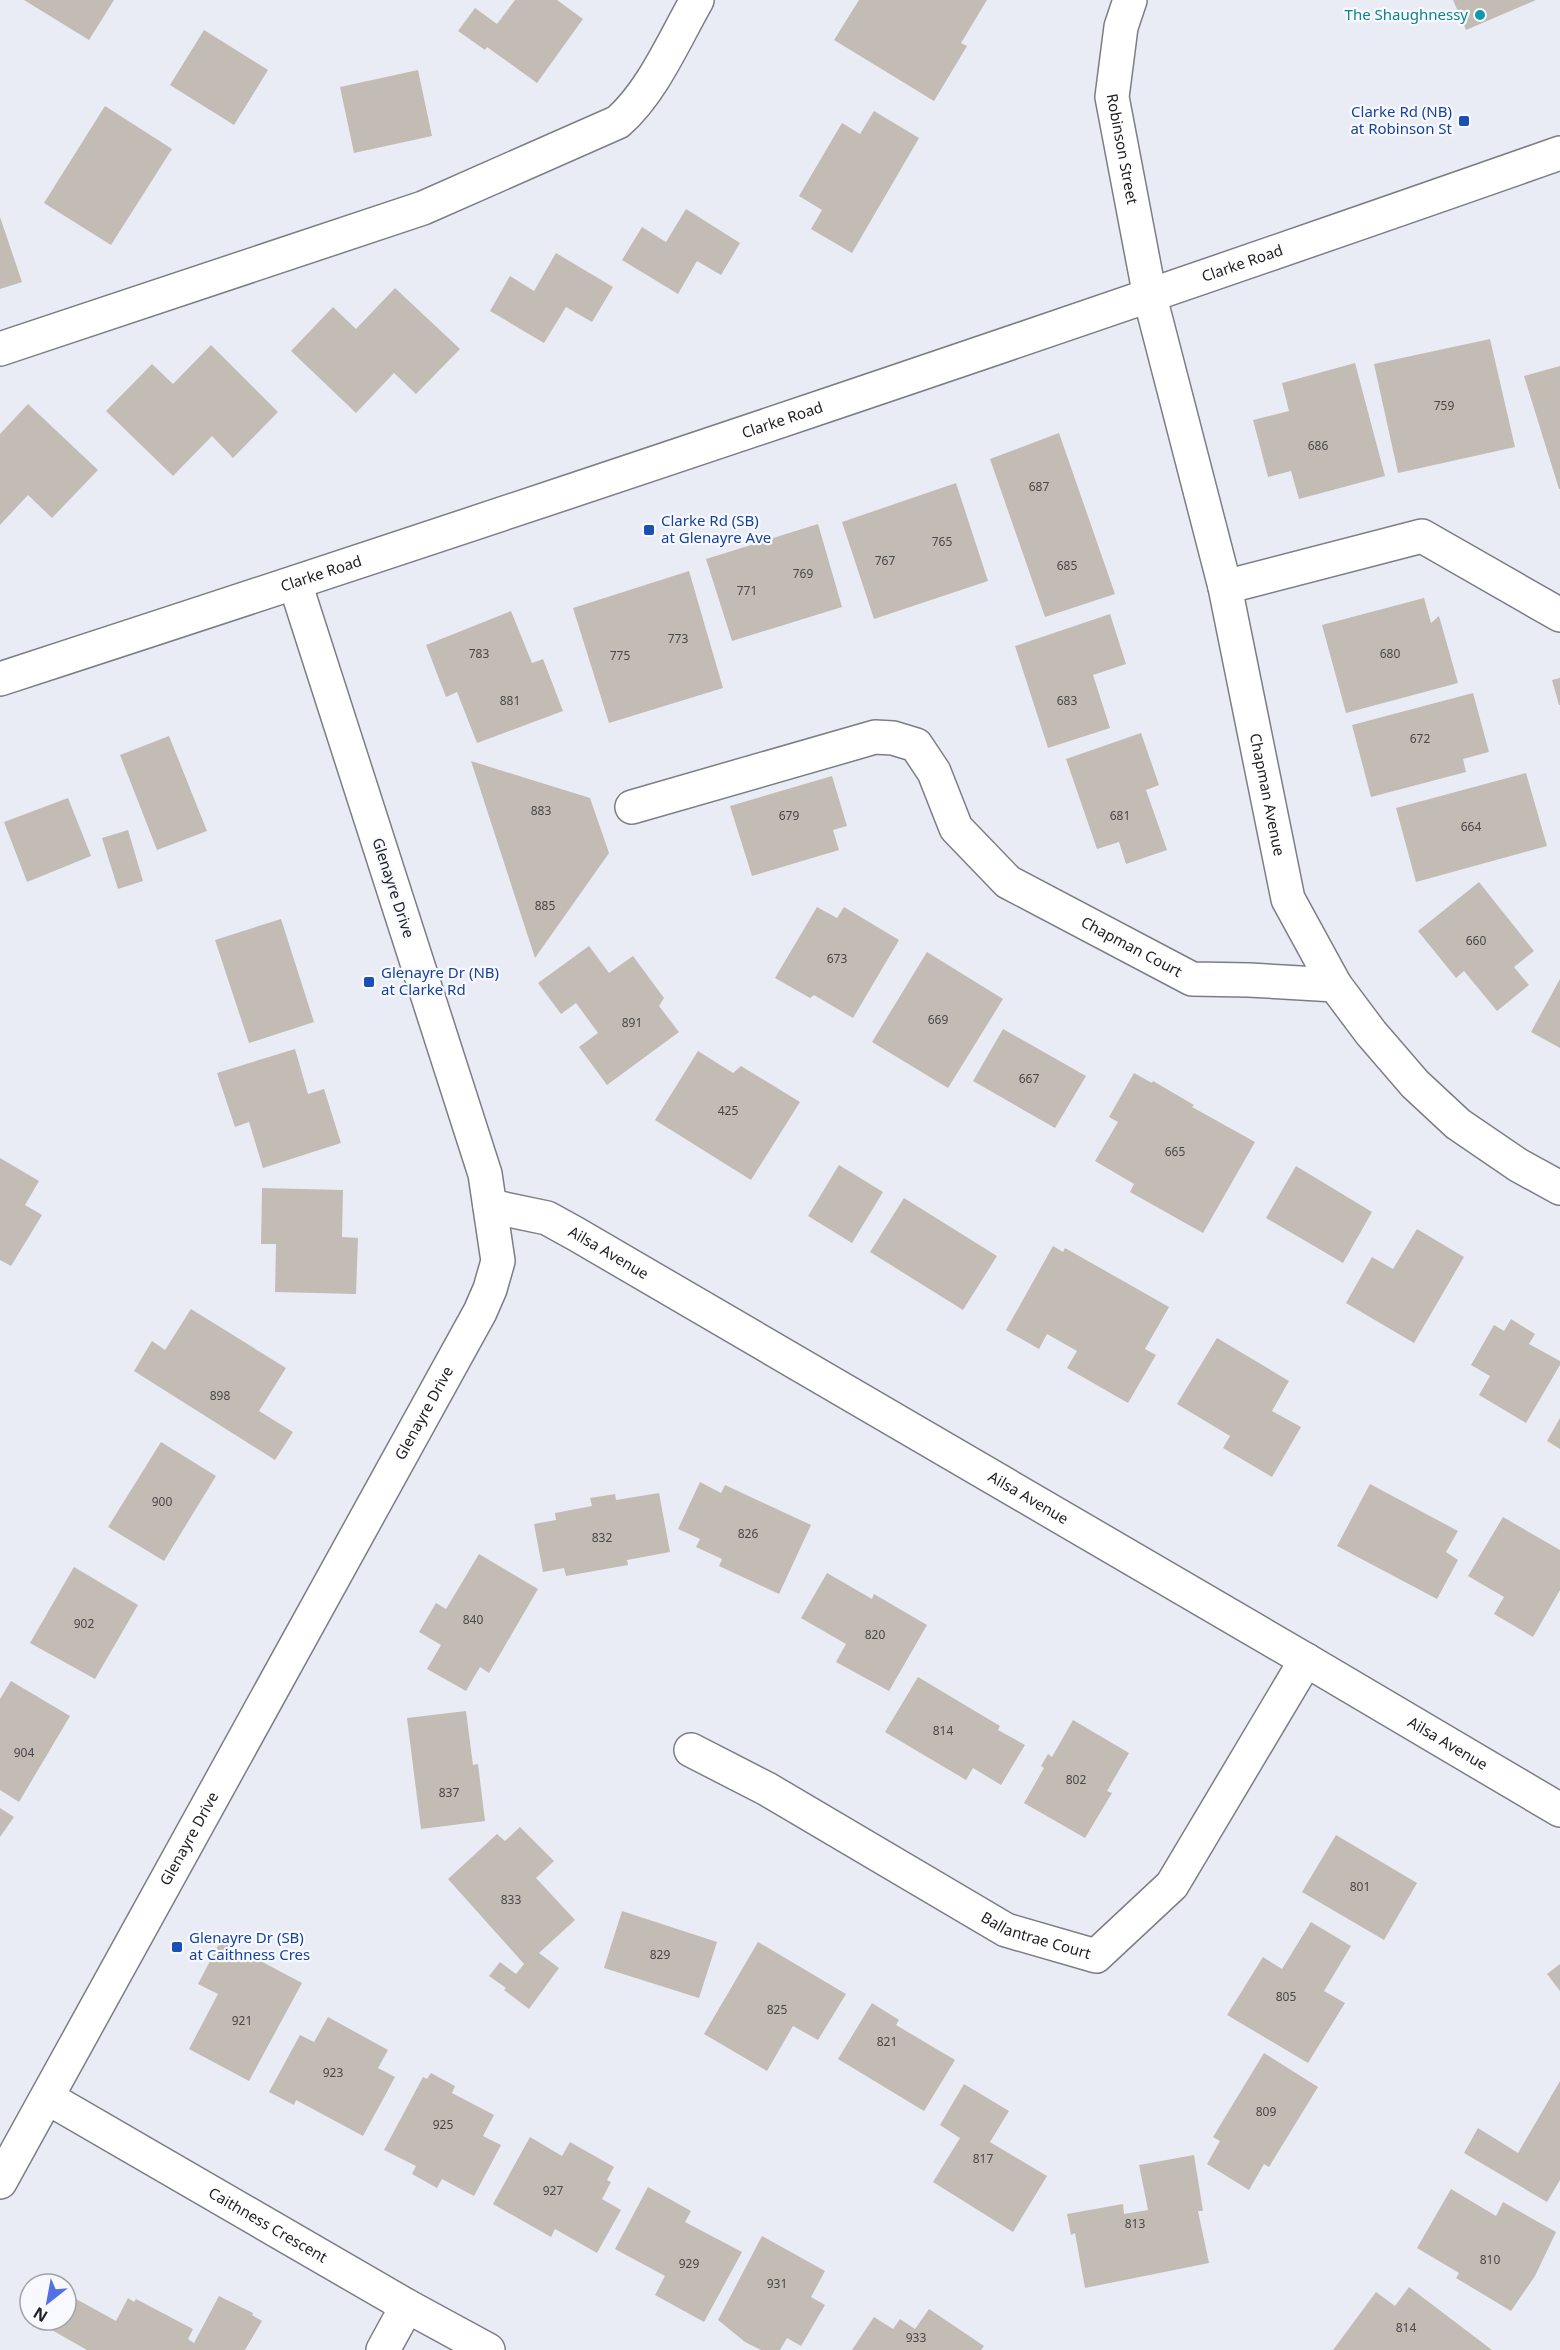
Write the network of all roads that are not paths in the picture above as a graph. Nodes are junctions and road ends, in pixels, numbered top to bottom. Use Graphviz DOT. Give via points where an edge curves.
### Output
graph roads {
  1 [pos="697,0"];
  2 [pos="1131,0"];
  3 [pos="1560,153"];
  4 [pos="1150,297"];
  5 [pos="0,349"];
  6 [pos="295,583"];
  7 [pos="1225,586"];
  8 [pos="1560,615"];
  9 [pos="0,679"];
  10 [pos="632,807"];
  11 [pos="1335,985"];
  12 [pos="1560,1188"];
  13 [pos="490,1206"];
  14 [pos="1306,1660"];
  15 [pos="691,1750"];
  16 [pos="1560,1810"];
  17 [pos="48,2098"];
  18 [pos="0,2182"];
  19 [pos="407,2306"];
  20 [pos="383,2350"];
  21 [pos="488,2350"];
  1 -- 5 [label="street" via="644,93 618,122 423,208"];
  2 -- 4 [label="street, Robinson Street" via="1121,27 1112,97"];
  3 -- 4 [label="street, Clarke Road"];
  4 -- 6 [label="street, Clarke Road"];
  4 -- 7 [label="street, Chapman Avenue"];
  6 -- 9 [label="street, Clarke Road"];
  6 -- 13 [label="street, Glenayre Drive" via="485,1174"];
  7 -- 8 [label="street" via="1422,536"];
  7 -- 11 [label="street, Chapman Avenue" via="1288,899"];
  10 -- 11 [label="street, Chapman Court" via="875,737 893,738 916,745 934,772 956,828 1008,882 1192,979"];
  11 -- 12 [label="street, Chapman Avenue" via="1415,1084 1458,1124"];
  13 -- 14 [label="street, Ailsa Avenue" via="547,1218 576,1234"];
  13 -- 17 [label="street, Glenayre Drive" via="498,1261 480,1312"];
  14 -- 15 [label="street, Ballantrae Court" via="1172,1885 1096,1956 1006,1930 767,1789"];
  14 -- 16 [label="street, Ailsa Avenue"];
  17 -- 18 [label="street, Glenayre Drive"];
  17 -- 19 [label="street, Caithness Crescent"];
  19 -- 20 [label="street"];
  19 -- 21 [label="street, Caithness Crescent"];
}
